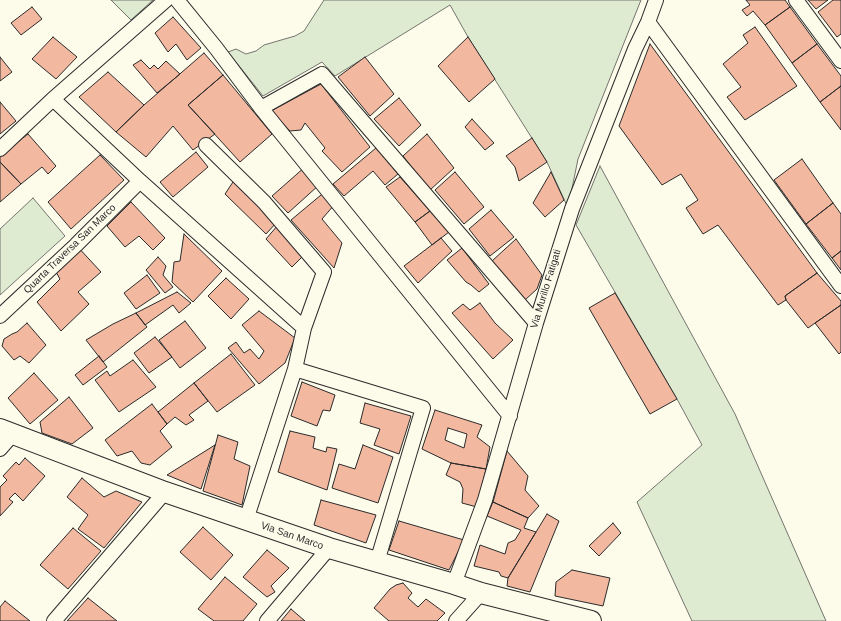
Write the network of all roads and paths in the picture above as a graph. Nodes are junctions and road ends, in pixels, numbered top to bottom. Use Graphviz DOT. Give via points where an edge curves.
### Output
graph roads {
  1 [pos="166,0"];
  2 [pos="177,0"];
  3 [pos="656,0"];
  4 [pos="796,0"];
  5 [pos="648,22"];
  6 [pos="841,61"];
  7 [pos="53,99"];
  8 [pos="261,108"];
  9 [pos="206,145"];
  10 [pos="0,149"];
  11 [pos="140,180"];
  12 [pos="841,286"];
  13 [pos="0,316"];
  14 [pos="536,323"];
  15 [pos="304,328"];
  16 [pos="295,369"];
  17 [pos="510,416"];
  18 [pos="7,431"];
  19 [pos="0,449"];
  20 [pos="165,492"];
  21 [pos="246,520"];
  22 [pos="329,548"];
  23 [pos="377,562"];
  24 [pos="454,584"];
  25 [pos="481,593"];
  26 [pos="54,621"];
  27 [pos="267,621"];
  28 [pos="456,621"];
  29 [pos="591,621"];
  1 -- 7 [label="street"];
  2 -- 8 [label="street"];
  3 -- 5 [label="street, Via Murillo Fatigati"];
  4 -- 6 [label="street"];
  5 -- 12 [label="street"];
  5 -- 14 [label="street, Via Murillo Fatigati" via="572,209"];
  7 -- 10 [label="street"];
  7 -- 11 [label="street"];
  8 -- 14 [label="street" via="322,74"];
  8 -- 17 [label="street"];
  9 -- 15 [label="street" via="264,202 324,272"];
  11 -- 13 [label="street, Quarta Traversa San Marco" via="76,245"];
  11 -- 15 [label="street"];
  14 -- 17 [label="street, Via Murillo Fatigati"];
  15 -- 16 [label="street"];
  16 -- 21 [label="street"];
  16 -- 23 [label="street" via="423,408"];
  17 -- 24 [label="street, Via Murillo Fatigati" via="485,500"];
  18 -- 19 [label="street"];
  18 -- 20 [label="main road, Via San Marco"];
  20 -- 21 [label="main road, Via San Marco"];
  20 -- 26 [label="street"];
  21 -- 22 [label="main road, Via San Marco"];
  22 -- 23 [label="main road, Via San Marco"];
  22 -- 27 [label="street"];
  23 -- 24 [label="main road, Via San Marco"];
  24 -- 25 [label="main road, Via San Marco"];
  25 -- 28 [label="street"];
  25 -- 29 [label="main road, Via San Marco"];
}
